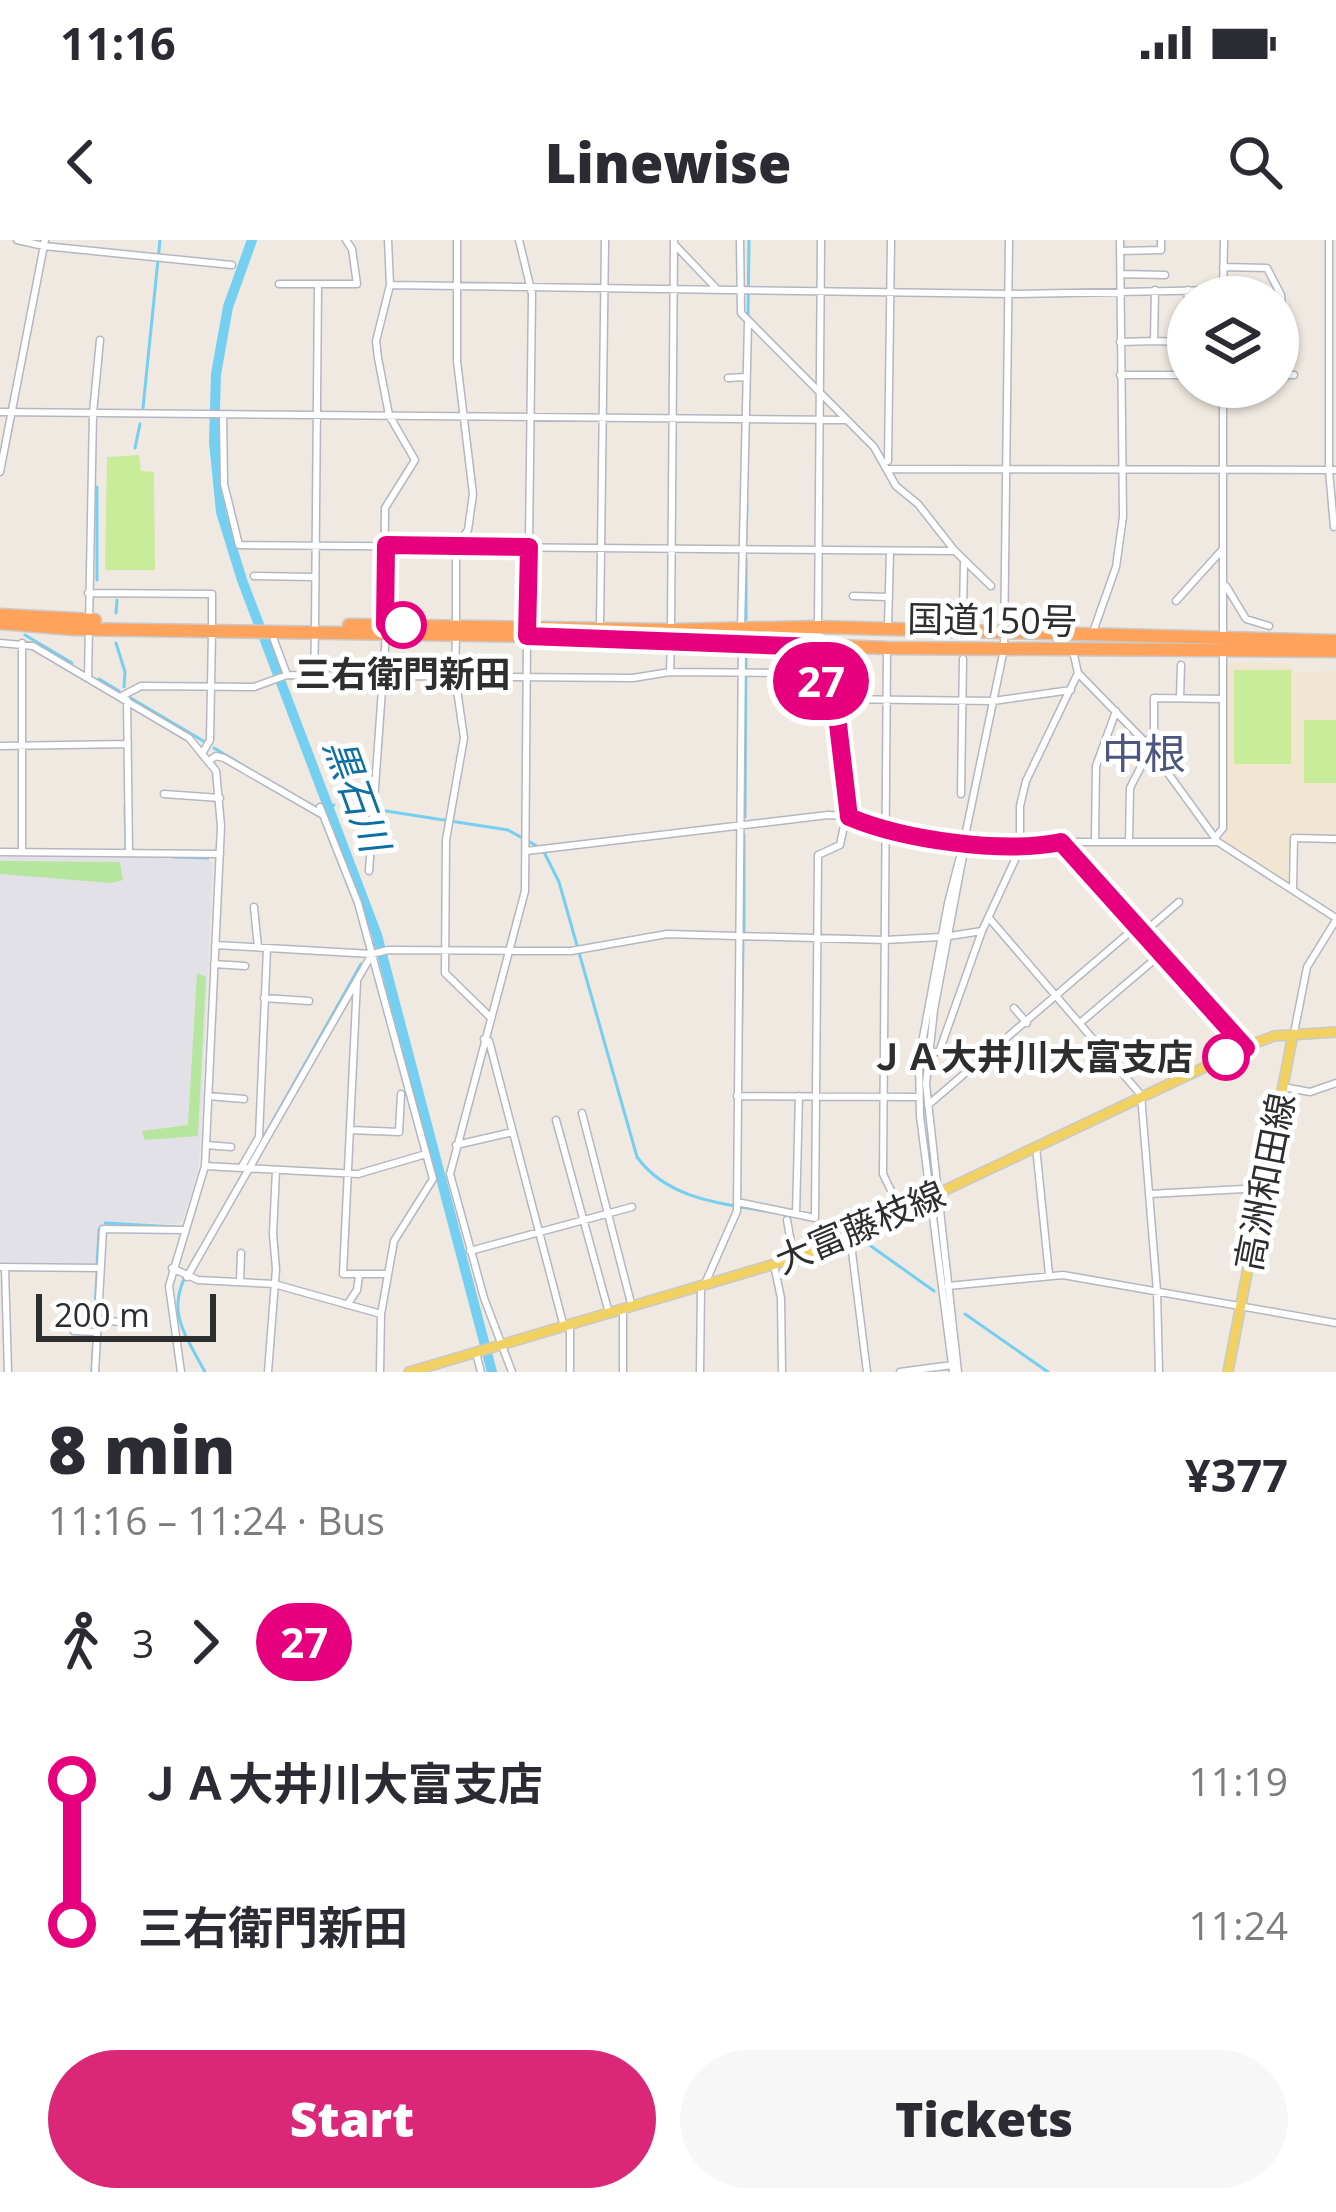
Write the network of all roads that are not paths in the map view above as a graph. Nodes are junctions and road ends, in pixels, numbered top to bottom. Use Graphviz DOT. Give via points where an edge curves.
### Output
graph roads {
  1 [pos="17,240"];
  2 [pos="346,240"];
  3 [pos="388,240"];
  4 [pos="457,240"];
  5 [pos="519,240"];
  6 [pos="605,240"];
  7 [pos="740,240"];
  8 [pos="821,240"];
  9 [pos="891,240"];
  10 [pos="1009,240"];
  11 [pos="1120,240"];
  12 [pos="1161,240"];
  13 [pos="1224,240"];
  14 [pos="1329,240"];
  15 [pos="673,241"];
  16 [pos="45,243"];
  17 [pos="1120,250"];
  18 [pos="232,265"];
  19 [pos="1223,267"];
  20 [pos="1120,274"];
  21 [pos="1165,275"];
  22 [pos="1223,276"];
  23 [pos="1271,276"];
  24 [pos="279,284"];
  25 [pos="317,284"];
  26 [pos="390,285"];
  27 [pos="459,285"];
  28 [pos="530,286"];
  29 [pos="604,287"];
  30 [pos="674,287"];
  31 [pos="715,287"];
  32 [pos="746,288"];
  33 [pos="821,288"];
  34 [pos="1155,290"];
  35 [pos="1167,290"];
  36 [pos="1120,291"];
  37 [pos="891,292"];
  38 [pos="1011,294"];
  39 [pos="748,322"];
  40 [pos="100,340"];
  41 [pos="1154,341"];
  42 [pos="1167,341"];
  43 [pos="1120,342"];
  44 [pos="1120,375"];
  45 [pos="1167,375"];
  46 [pos="745,377"];
  47 [pos="728,378"];
  48 [pos="819,395"];
  49 [pos="1223,408"];
  50 [pos="0,412"];
  51 [pos="93,413"];
  52 [pos="12,415"];
  53 [pos="222,415"];
  54 [pos="317,415"];
  55 [pos="389,416"];
  56 [pos="463,417"];
  57 [pos="530,417"];
  58 [pos="604,418"];
  59 [pos="672,419"];
  60 [pos="745,419"];
  61 [pos="846,420"];
  62 [pos="819,421"];
  63 [pos="888,467"];
  64 [pos="1121,469"];
  65 [pos="1008,470"];
  66 [pos="1332,470"];
  67 [pos="1224,471"];
  68 [pos="0,472"];
  69 [pos="1334,527"];
  70 [pos="316,545"];
  71 [pos="386,545"];
  72 [pos="456,546"];
  73 [pos="529,547"];
  74 [pos="1224,548"];
  75 [pos="602,549"];
  76 [pos="672,549"];
  77 [pos="743,550"];
  78 [pos="818,550"];
  79 [pos="890,551"];
  80 [pos="955,551"];
  81 [pos="964,560"];
  82 [pos="254,576"];
  83 [pos="315,577"];
  84 [pos="1223,582"];
  85 [pos="991,586"];
  86 [pos="88,593"];
  87 [pos="854,596"];
  88 [pos="889,597"];
  89 [pos="1176,601"];
  90 [pos="963,617"];
  91 [pos="0,619"];
  92 [pos="88,624"];
  93 [pos="212,626"];
  94 [pos="1269,626"];
  95 [pos="601,627"];
  96 [pos="818,627"];
  97 [pos="315,628"];
  98 [pos="741,628"];
  99 [pos="385,629"];
  100 [pos="888,629"];
  101 [pos="456,630"];
  102 [pos="528,631"];
  103 [pos="1005,631"];
  104 [pos="270,632"];
  105 [pos="1093,632"];
  106 [pos="671,635"];
  107 [pos="1223,635"];
  108 [pos="1336,640"];
  109 [pos="0,643"];
  110 [pos="22,643"];
  111 [pos="742,644"];
  112 [pos="818,647"];
  113 [pos="887,648"];
  114 [pos="1004,649"];
  115 [pos="1072,651"];
  116 [pos="1336,651"];
  117 [pos="1223,653"];
  118 [pos="963,659"];
  119 [pos="1181,665"];
  120 [pos="670,672"];
  121 [pos="744,672"];
  122 [pos="815,673"];
  123 [pos="1078,673"];
  124 [pos="287,675"];
  125 [pos="314,675"];
  126 [pos="384,676"];
  127 [pos="455,676"];
  128 [pos="88,678"];
  129 [pos="527,678"];
  130 [pos="211,687"];
  131 [pos="1071,690"];
  132 [pos="1180,698"];
  133 [pos="123,699"];
  134 [pos="835,699"];
  135 [pos="1225,699"];
  136 [pos="887,700"];
  137 [pos="962,700"];
  138 [pos="993,701"];
  139 [pos="1116,711"];
  140 [pos="128,744"];
  141 [pos="0,746"];
  142 [pos="22,746"];
  143 [pos="1148,746"];
  144 [pos="203,752"];
  145 [pos="210,760"];
  146 [pos="164,794"];
  147 [pos="961,794"];
  148 [pos="221,798"];
  149 [pos="848,816"];
  150 [pos="741,826"];
  151 [pos="887,833"];
  152 [pos="1336,839"];
  153 [pos="1216,840"];
  154 [pos="964,841"];
  155 [pos="1061,842"];
  156 [pos="1095,842"];
  157 [pos="1129,842"];
  158 [pos="1020,849"];
  159 [pos="22,851"];
  160 [pos="526,851"];
  161 [pos="0,852"];
  162 [pos="129,852"];
  163 [pos="220,854"];
  164 [pos="369,872"];
  165 [pos="1293,889"];
  166 [pos="1179,902"];
  167 [pos="254,907"];
  168 [pos="989,918"];
  169 [pos="1336,919"];
  170 [pos="1140,930"];
  171 [pos="982,931"];
  172 [pos="1327,933"];
  173 [pos="945,937"];
  174 [pos="740,938"];
  175 [pos="817,939"];
  176 [pos="885,940"];
  177 [pos="1336,940"];
  178 [pos="215,945"];
  179 [pos="262,947"];
  180 [pos="446,951"];
  181 [pos="508,951"];
  182 [pos="372,953"];
  183 [pos="1161,954"];
  184 [pos="214,964"];
  185 [pos="245,966"];
  186 [pos="357,980"];
  187 [pos="1057,997"];
  188 [pos="265,998"];
  189 [pos="309,1001"];
  190 [pos="1014,1008"];
  191 [pos="490,1017"];
  192 [pos="1027,1023"];
  193 [pos="1080,1023"];
  194 [pos="1336,1032"];
  195 [pos="1293,1034"];
  196 [pos="484,1039"];
  197 [pos="1246,1048"];
  198 [pos="927,1052"];
  199 [pos="1336,1083"];
  200 [pos="1283,1087"];
  201 [pos="401,1094"];
  202 [pos="1142,1095"];
  203 [pos="208,1096"];
  204 [pos="737,1096"];
  205 [pos="799,1096"];
  206 [pos="815,1096"];
  207 [pos="919,1096"];
  208 [pos="885,1097"];
  209 [pos="244,1099"];
  210 [pos="928,1106"];
  211 [pos="582,1113"];
  212 [pos="556,1120"];
  213 [pos="350,1130"];
  214 [pos="512,1132"];
  215 [pos="206,1145"];
  216 [pos="455,1146"];
  217 [pos="231,1147"];
  218 [pos="1036,1147"];
  219 [pos="439,1151"];
  220 [pos="426,1154"];
  221 [pos="205,1166"];
  222 [pos="245,1168"];
  223 [pos="277,1170"];
  224 [pos="347,1173"];
  225 [pos="1263,1188"];
  226 [pos="1149,1194"];
  227 [pos="934,1197"];
  228 [pos="737,1204"];
  229 [pos="632,1207"];
  230 [pos="901,1211"];
  231 [pos="608,1214"];
  232 [pos="796,1214"];
  233 [pos="584,1220"];
  234 [pos="788,1220"];
  235 [pos="184,1230"];
  236 [pos="539,1232"];
  237 [pos="850,1236"];
  238 [pos="470,1251"];
  239 [pos="241,1253"];
  240 [pos="794,1259"];
  241 [pos="775,1265"];
  242 [pos="2,1268"];
  243 [pos="100,1268"];
  244 [pos="172,1268"];
  245 [pos="359,1274"];
  246 [pos="388,1274"];
  247 [pos="1049,1274"];
  248 [pos="185,1276"];
  249 [pos="239,1282"];
  250 [pos="274,1284"];
  251 [pos="702,1286"];
  252 [pos="948,1286"];
  253 [pos="1157,1291"];
  254 [pos="347,1305"];
  255 [pos="1242,1305"];
  256 [pos="628,1308"];
  257 [pos="609,1313"];
  258 [pos="381,1314"];
  259 [pos="74,1316"];
  260 [pos="98,1320"];
  261 [pos="132,1323"];
  262 [pos="1336,1323"];
  263 [pos="567,1326"];
  264 [pos="97,1332"];
  265 [pos="498,1346"];
  266 [pos="477,1352"];
  267 [pos="955,1370"];
  268 [pos="8,1372"];
  269 [pos="95,1372"];
  270 [pos="181,1372"];
  271 [pos="268,1372"];
  272 [pos="380,1372"];
  273 [pos="409,1372"];
  274 [pos="482,1372"];
  275 [pos="512,1372"];
  276 [pos="570,1372"];
  277 [pos="623,1372"];
  278 [pos="700,1372"];
  279 [pos="782,1372"];
  280 [pos="866,1372"];
  281 [pos="900,1372"];
  282 [pos="1159,1372"];
  283 [pos="1228,1372"];
  1 -- 16 [label="street"];
  2 -- 25 [label="street" via="357,284"];
  3 -- 26 [label="street"];
  4 -- 27 [label="street"];
  5 -- 28 [label="street"];
  6 -- 29 [label="street"];
  7 -- 32 [label="street"];
  8 -- 33 [label="street"];
  9 -- 37 [label="street"];
  10 -- 38 [label="street"];
  11 -- 17 [label="street"];
  12 -- 17 [label="street" via="1161,250"];
  13 -- 19 [label="street"];
  14 -- 66 [label="street"];
  15 -- 30 [label="street"];
  15 -- 31 [label="street"];
  16 -- 18 [label="street"];
  16 -- 52 [label="street"];
  17 -- 20 [label="street"];
  19 -- 22 [label="street"];
  19 -- 23 [label="street" via="1267,268"];
  20 -- 21 [label="street"];
  20 -- 36 [label="street"];
  24 -- 25 [label="street"];
  25 -- 54 [label="street"];
  26 -- 27 [label="street"];
  26 -- 55 [label="street" via="376,341"];
  27 -- 28 [label="street"];
  27 -- 56 [label="street"];
  28 -- 29 [label="street"];
  28 -- 57 [label="street"];
  29 -- 30 [label="street"];
  29 -- 58 [label="street"];
  30 -- 31 [label="street"];
  30 -- 59 [label="street"];
  31 -- 32 [label="street"];
  32 -- 33 [label="street"];
  32 -- 39 [label="street" via="741,313"];
  33 -- 37 [label="street"];
  33 -- 48 [label="street"];
  34 -- 35 [label="street"];
  34 -- 36 [label="street"];
  34 -- 41 [label="street"];
  36 -- 38 [label="street"];
  36 -- 43 [label="street"];
  37 -- 38 [label="street"];
  37 -- 63 [label="street"];
  38 -- 65 [label="street"];
  39 -- 46 [label="street"];
  39 -- 48 [label="street"];
  40 -- 51 [label="street"];
  41 -- 42 [label="street"];
  41 -- 43 [label="street"];
  43 -- 44 [label="street"];
  44 -- 45 [label="street"];
  44 -- 64 [label="street"];
  46 -- 47 [label="street"];
  46 -- 60 [label="street"];
  48 -- 61 [label="street"];
  48 -- 62 [label="street"];
  49 -- 67 [label="street"];
  50 -- 52 [label="street"];
  51 -- 52 [label="street"];
  51 -- 53 [label="street"];
  51 -- 86 [label="street"];
  52 -- 68 [label="street"];
  53 -- 54 [label="street"];
  53 -- 70 [label="street" via="224,484 239,545"];
  54 -- 55 [label="street"];
  54 -- 70 [label="street"];
  55 -- 56 [label="street"];
  55 -- 71 [label="street" via="415,460 385,508"];
  56 -- 57 [label="street"];
  56 -- 72 [label="street" via="473,494 468,530"];
  57 -- 58 [label="street"];
  57 -- 73 [label="street"];
  58 -- 59 [label="street"];
  58 -- 75 [label="street"];
  59 -- 60 [label="street"];
  59 -- 76 [label="street"];
  60 -- 62 [label="street"];
  60 -- 77 [label="street"];
  61 -- 62 [label="street"];
  61 -- 63 [label="street"];
  62 -- 78 [label="street"];
  63 -- 65 [label="street"];
  63 -- 80 [label="street"];
  64 -- 65 [label="street"];
  64 -- 67 [label="street"];
  64 -- 105 [label="street" via="1116,567"];
  65 -- 103 [label="street"];
  66 -- 67 [label="street"];
  66 -- 69 [label="street"];
  67 -- 74 [label="street"];
  70 -- 71 [label="street"];
  70 -- 83 [label="street"];
  71 -- 72 [label="street"];
  71 -- 99 [label="street"];
  72 -- 73 [label="street"];
  72 -- 101 [label="street"];
  73 -- 75 [label="street"];
  73 -- 102 [label="street"];
  74 -- 84 [label="street"];
  74 -- 89 [label="street"];
  75 -- 76 [label="street"];
  75 -- 95 [label="street"];
  76 -- 77 [label="street"];
  76 -- 106 [label="street"];
  77 -- 78 [label="street"];
  77 -- 98 [label="street"];
  78 -- 79 [label="street"];
  78 -- 96 [label="street"];
  79 -- 80 [label="street"];
  79 -- 88 [label="street"];
  80 -- 81 [label="street"];
  81 -- 85 [label="street"];
  81 -- 90 [label="street"];
  82 -- 83 [label="street"];
  83 -- 97 [label="street"];
  84 -- 94 [label="street" via="1246,619"];
  84 -- 107 [label="street"];
  86 -- 92 [label="street"];
  86 -- 93 [label="street" via="212,594"];
  87 -- 88 [label="street"];
  88 -- 100 [label="street"];
  91 -- 92 [label="highway, 国道150号"];
  92 -- 93 [label="highway, 国道150号"];
  92 -- 128 [label="street"];
  93 -- 104 [label="highway, 国道150号"];
  93 -- 130 [label="street"];
  95 -- 102 [label="highway, 国道150号"];
  95 -- 106 [label="highway, 国道150号"];
  96 -- 98 [label="highway, 国道150号"];
  96 -- 100 [label="highway, 国道150号"];
  97 -- 99 [label="highway, 国道150号"];
  97 -- 104 [label="highway, 国道150号"];
  97 -- 125 [label="street"];
  98 -- 106 [label="highway, 国道150号"];
  99 -- 101 [label="highway, 国道150号"];
  99 -- 126 [label="street"];
  100 -- 103 [label="highway, 国道150号"];
  101 -- 102 [label="highway, 国道150号"];
  101 -- 127 [label="street"];
  102 -- 106 [label="highway, 国道150号"];
  102 -- 129 [label="street"];
  103 -- 105 [label="highway, 国道150号"];
  103 -- 114 [label="street"];
  104 -- 124 [label="street"];
  105 -- 107 [label="highway, 国道150号"];
  106 -- 111 [label="highway, 国道150号"];
  106 -- 120 [label="street"];
  107 -- 108 [label="highway, 国道150号"];
  109 -- 110 [label="street"];
  110 -- 128 [label="street"];
  110 -- 142 [label="street"];
  111 -- 112 [label="highway, 国道150号"];
  111 -- 121 [label="street"];
  112 -- 113 [label="highway, 国道150号"];
  112 -- 122 [label="street"];
  113 -- 114 [label="highway, 国道150号"];
  113 -- 136 [label="street"];
  114 -- 115 [label="highway, 国道150号"];
  114 -- 138 [label="street"];
  115 -- 117 [label="highway, 国道150号"];
  115 -- 123 [label="street"];
  116 -- 117 [label="highway, 国道150号"];
  117 -- 135 [label="street"];
  118 -- 137 [label="street"];
  119 -- 132 [label="street"];
  120 -- 121 [label="street"];
  120 -- 129 [label="street"];
  121 -- 122 [label="street"];
  121 -- 150 [label="street"];
  122 -- 134 [label="street"];
  123 -- 131 [label="street"];
  123 -- 139 [label="street"];
  124 -- 125 [label="street"];
  124 -- 130 [label="street" via="254,687"];
  125 -- 126 [label="street"];
  126 -- 127 [label="street"];
  126 -- 164 [label="street"];
  127 -- 129 [label="street"];
  127 -- 180 [label="street" via="464,738 449,821"];
  128 -- 133 [label="street"];
  129 -- 160 [label="street"];
  130 -- 133 [label="street" via="141,686"];
  130 -- 144 [label="street"];
  131 -- 138 [label="street"];
  131 -- 158 [label="street" via="1027,782"];
  132 -- 135 [label="street"];
  132 -- 143 [label="street" via="1154,698"];
  133 -- 140 [label="street"];
  133 -- 144 [label="street"];
  134 -- 136 [label="street"];
  134 -- 149 [label="street"];
  135 -- 153 [label="street" via="1223,828"];
  136 -- 137 [label="street"];
  136 -- 151 [label="street"];
  137 -- 138 [label="street"];
  137 -- 147 [label="street"];
  138 -- 154 [label="street"];
  139 -- 143 [label="street"];
  139 -- 156 [label="street" via="1096,766"];
  140 -- 142 [label="street"];
  140 -- 162 [label="street"];
  141 -- 142 [label="street"];
  142 -- 159 [label="street"];
  143 -- 153 [label="street"];
  143 -- 157 [label="street" via="1130,788"];
  144 -- 145 [label="street"];
  145 -- 148 [label="street"];
  145 -- 182 [label="street" via="224,758 322,811"];
  146 -- 148 [label="street"];
  148 -- 163 [label="street"];
  149 -- 150 [label="street"];
  149 -- 151 [label="street"];
  149 -- 175 [label="street" via="840,845 818,855"];
  150 -- 160 [label="street"];
  150 -- 174 [label="street"];
  151 -- 154 [label="street"];
  151 -- 176 [label="street"];
  152 -- 165 [label="street" via="1294,838"];
  153 -- 157 [label="street"];
  153 -- 165 [label="street"];
  154 -- 158 [label="street"];
  154 -- 173 [label="street"];
  155 -- 156 [label="street"];
  155 -- 158 [label="street"];
  155 -- 170 [label="street"];
  156 -- 157 [label="street"];
  158 -- 168 [label="street"];
  159 -- 161 [label="street"];
  159 -- 162 [label="street"];
  160 -- 181 [label="street" via="525,891"];
  162 -- 163 [label="street"];
  163 -- 178 [label="street"];
  165 -- 169 [label="street"];
  166 -- 170 [label="street"];
  167 -- 179 [label="street"];
  168 -- 171 [label="street"];
  168 -- 187 [label="street"];
  169 -- 172 [label="street"];
  170 -- 183 [label="street"];
  170 -- 187 [label="street"];
  171 -- 173 [label="street"];
  171 -- 198 [label="street" via="939,1052"];
  172 -- 177 [label="street"];
  172 -- 195 [label="street" via="1302,982"];
  173 -- 176 [label="street"];
  173 -- 198 [label="street"];
  173 -- 207 [label="street" via="922,1034"];
  174 -- 175 [label="street"];
  174 -- 181 [label="street" via="668,934 578,950"];
  174 -- 204 [label="street"];
  175 -- 176 [label="street"];
  175 -- 206 [label="street"];
  176 -- 208 [label="street"];
  178 -- 179 [label="street"];
  178 -- 184 [label="street"];
  179 -- 182 [label="street"];
  179 -- 188 [label="street"];
  180 -- 181 [label="street"];
  180 -- 182 [label="street"];
  180 -- 191 [label="street" via="445,974"];
  181 -- 191 [label="street"];
  182 -- 186 [label="street"];
  182 -- 220 [label="street"];
  183 -- 193 [label="street"];
  183 -- 197 [label="street"];
  184 -- 185 [label="street"];
  184 -- 203 [label="street"];
  186 -- 213 [label="street"];
  186 -- 222 [label="street"];
  187 -- 192 [label="street"];
  187 -- 193 [label="street"];
  188 -- 189 [label="street"];
  188 -- 222 [label="street" via="259,1137"];
  190 -- 192 [label="street"];
  191 -- 196 [label="street"];
  192 -- 210 [label="street"];
  193 -- 202 [label="street"];
  194 -- 195 [label="main road"];
  195 -- 197 [label="main road, 大富藤枝線"];
  195 -- 200 [label="main road, 高洲和田線"];
  196 -- 214 [label="street"];
  196 -- 216 [label="street"];
  197 -- 202 [label="main road, 大富藤枝線"];
  198 -- 210 [label="street"];
  199 -- 200 [label="street" via="1310,1092"];
  200 -- 225 [label="main road, 高洲和田線"];
  201 -- 213 [label="street" via="399,1132"];
  202 -- 218 [label="main road, 大富藤枝線"];
  202 -- 226 [label="street"];
  203 -- 209 [label="street"];
  203 -- 215 [label="street"];
  204 -- 205 [label="street"];
  204 -- 228 [label="street"];
  205 -- 206 [label="street"];
  205 -- 232 [label="street"];
  206 -- 208 [label="street"];
  206 -- 232 [label="street" via="814,1218"];
  207 -- 208 [label="street"];
  207 -- 227 [label="street"];
  208 -- 230 [label="street" via="884,1174"];
  210 -- 227 [label="street"];
  211 -- 231 [label="street"];
  212 -- 233 [label="street"];
  213 -- 224 [label="street"];
  214 -- 216 [label="street"];
  214 -- 236 [label="street"];
  215 -- 217 [label="street"];
  215 -- 221 [label="street"];
  216 -- 219 [label="street"];
  216 -- 238 [label="street" via="450,1174"];
  218 -- 227 [label="main road, 大富藤枝線"];
  218 -- 247 [label="street"];
  220 -- 224 [label="street"];
  220 -- 246 [label="street" via="433,1180 394,1241"];
  221 -- 222 [label="street"];
  221 -- 235 [label="street"];
  222 -- 223 [label="street"];
  222 -- 248 [label="street"];
  223 -- 224 [label="street"];
  223 -- 250 [label="street"];
  224 -- 245 [label="street" via="343,1274"];
  225 -- 226 [label="street"];
  225 -- 255 [label="main road, 高洲和田線"];
  226 -- 253 [label="street"];
  227 -- 230 [label="main road, 大富藤枝線"];
  227 -- 252 [label="street"];
  227 -- 267 [label="street"];
  228 -- 232 [label="street"];
  228 -- 251 [label="street"];
  229 -- 231 [label="street"];
  230 -- 237 [label="main road, 大富藤枝線"];
  231 -- 233 [label="street"];
  231 -- 256 [label="street"];
  233 -- 236 [label="street"];
  233 -- 257 [label="street"];
  234 -- 240 [label="street"];
  235 -- 243 [label="street" via="106,1227"];
  235 -- 244 [label="street"];
  236 -- 238 [label="street"];
  236 -- 263 [label="street"];
  237 -- 240 [label="main road, 大富藤枝線"];
  237 -- 280 [label="street"];
  238 -- 265 [label="street"];
  239 -- 249 [label="street"];
  240 -- 241 [label="main road, 大富藤枝線"];
  241 -- 251 [label="main road, 大富藤枝線"];
  241 -- 279 [label="street"];
  242 -- 243 [label="street"];
  242 -- 268 [label="street"];
  243 -- 260 [label="street"];
  244 -- 248 [label="street"];
  244 -- 270 [label="street"];
  245 -- 246 [label="street"];
  245 -- 254 [label="street"];
  246 -- 258 [label="street"];
  247 -- 252 [label="street"];
  247 -- 253 [label="street"];
  248 -- 249 [label="street"];
  249 -- 250 [label="street"];
  250 -- 254 [label="street"];
  250 -- 271 [label="street"];
  251 -- 256 [label="main road, 大富藤枝線"];
  251 -- 278 [label="street"];
  252 -- 267 [label="street"];
  253 -- 255 [label="street"];
  253 -- 282 [label="street"];
  254 -- 258 [label="street"];
  255 -- 262 [label="street"];
  255 -- 283 [label="main road, 高洲和田線"];
  256 -- 257 [label="main road, 大富藤枝線"];
  256 -- 277 [label="street"];
  257 -- 263 [label="main road, 大富藤枝線"];
  258 -- 272 [label="street"];
  259 -- 264 [label="street" via="74,1331"];
  260 -- 261 [label="street"];
  260 -- 264 [label="street"];
  263 -- 265 [label="main road, 大富藤枝線"];
  263 -- 276 [label="street"];
  264 -- 269 [label="street"];
  265 -- 266 [label="main road, 大富藤枝線"];
  265 -- 275 [label="street"];
  266 -- 273 [label="main road, 大富藤枝線"];
  266 -- 274 [label="street"];
  267 -- 281 [label="street"];
}
